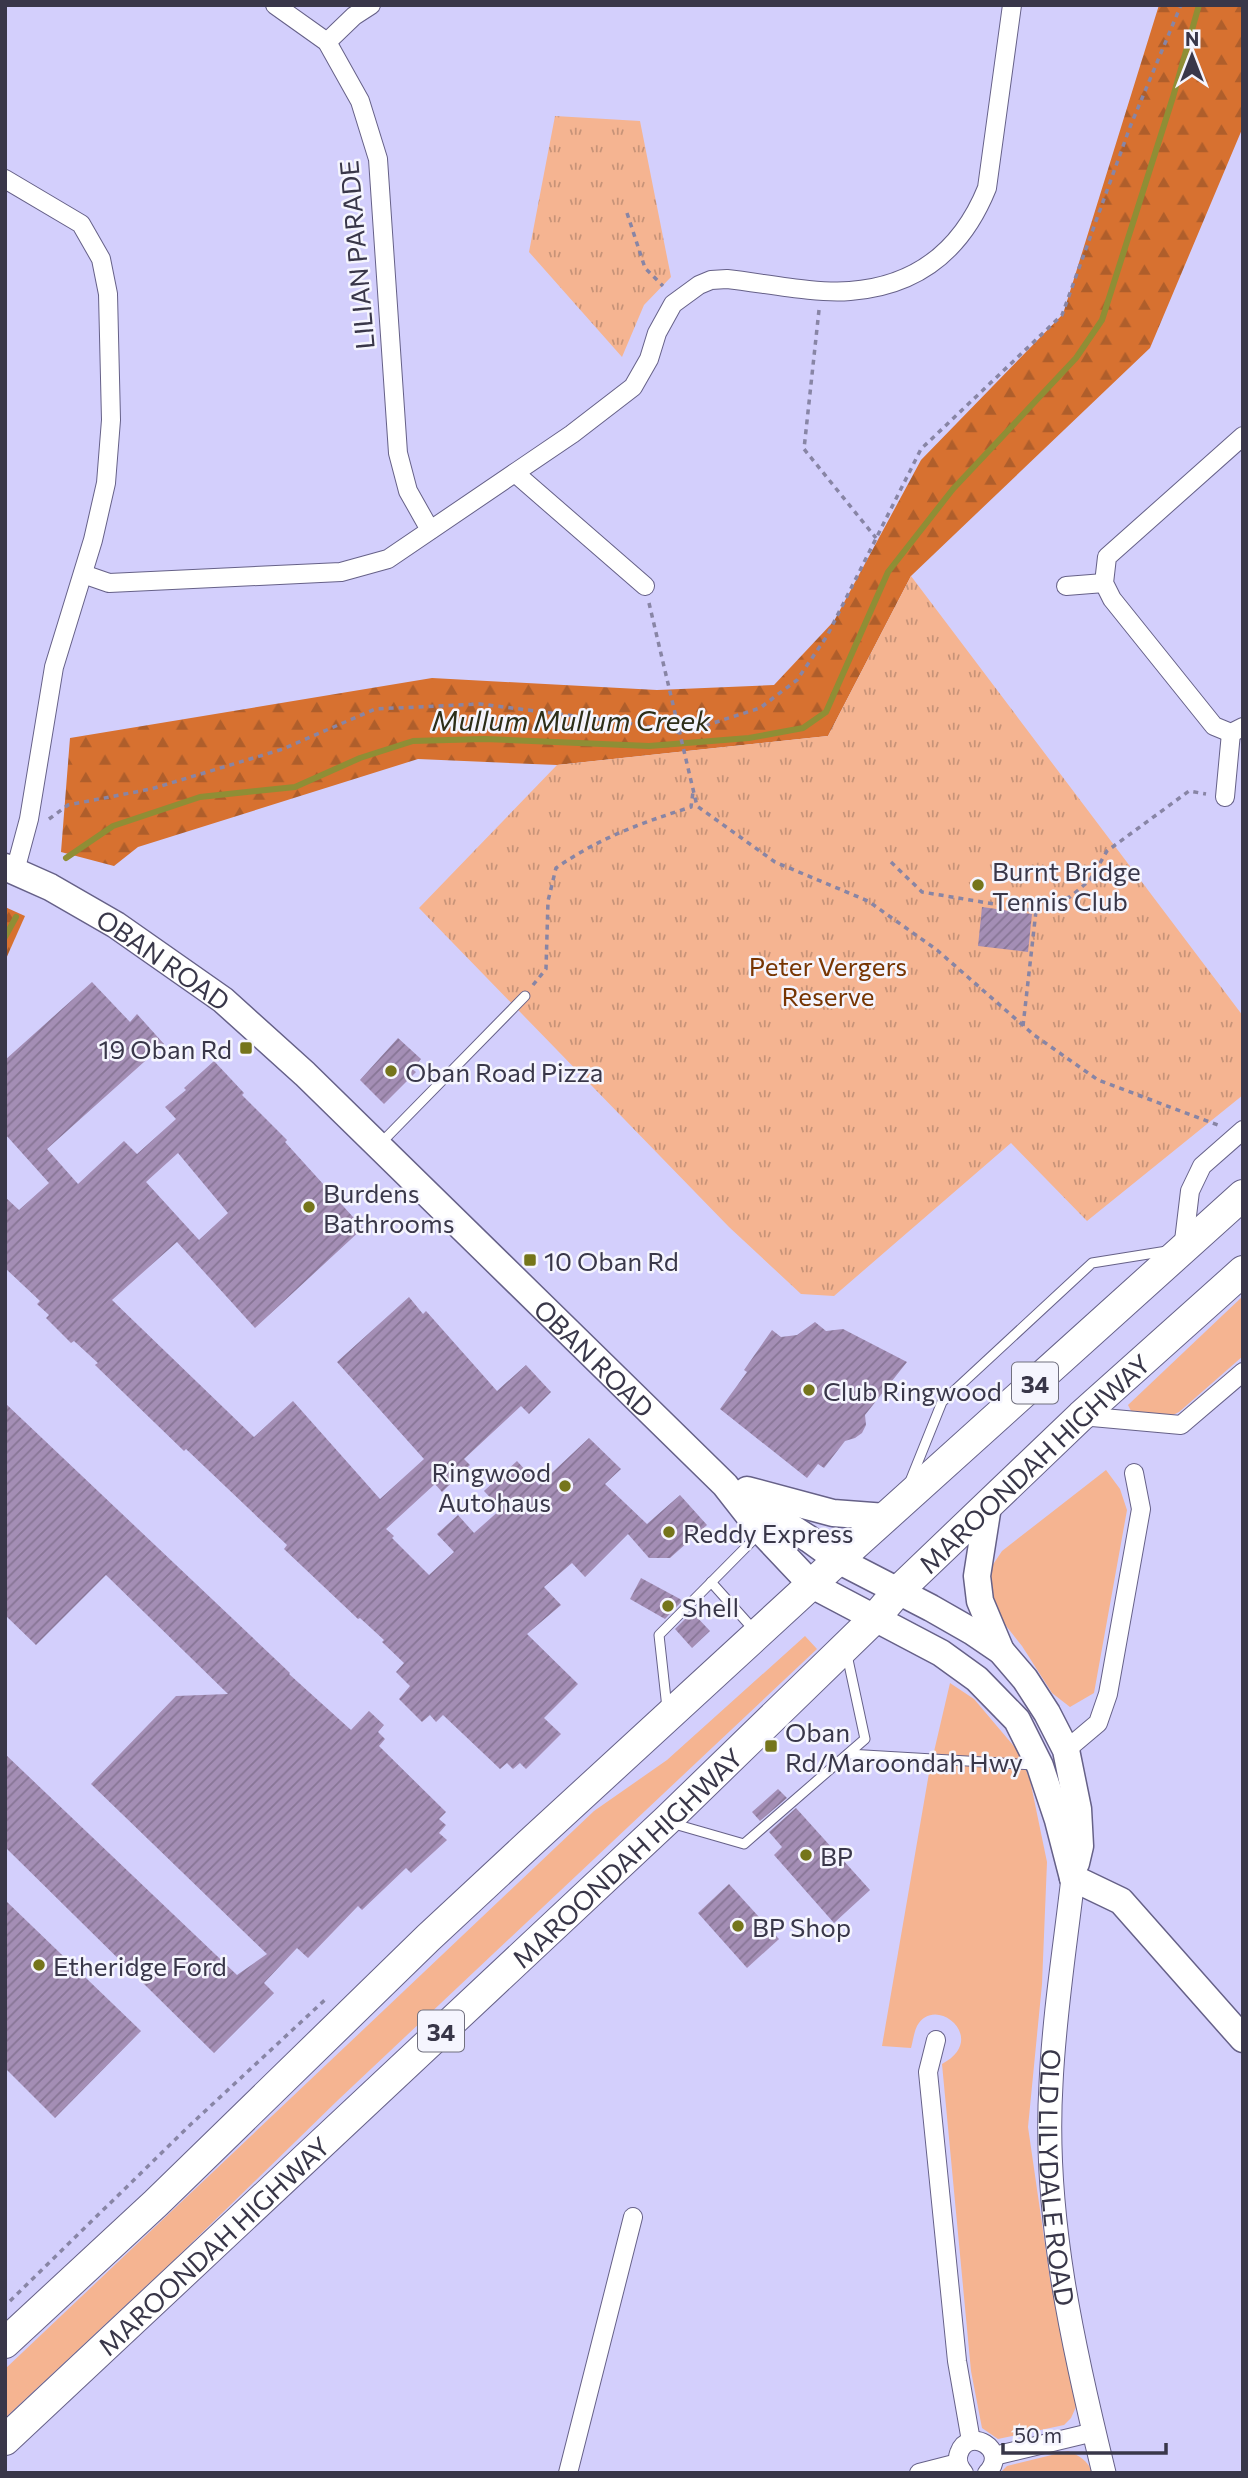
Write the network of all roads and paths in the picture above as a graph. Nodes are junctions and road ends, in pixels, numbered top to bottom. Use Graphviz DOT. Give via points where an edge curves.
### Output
graph roads {
  1 [pos="275,5"];
  2 [pos="371,5"];
  3 [pos="1012,5"];
  4 [pos="1181,5"];
  5 [pos="327,42"];
  6 [pos="5,178"];
  7 [pos="627,213"];
  8 [pos="663,286"];
  9 [pos="822,290"];
  10 [pos="1243,436"];
  11 [pos="515,473"];
  12 [pos="430,530"];
  13 [pos="876,539"];
  14 [pos="83,574"];
  15 [pos="1104,583"];
  16 [pos="645,586"];
  17 [pos="1066,586"];
  18 [pos="1237,730"];
  19 [pos="682,733"];
  20 [pos="693,789"];
  21 [pos="1225,797"];
  22 [pos="49,820"];
  23 [pos="891,862"];
  24 [pos="10,869"];
  25 [pos="1036,911"];
  26 [pos="525,996"];
  27 [pos="1023,1026"];
  28 [pos="1241,1132"];
  29 [pos="379,1145"];
  30 [pos="1243,1195"];
  31 [pos="1183,1249"];
  32 [pos="1243,1271"];
  33 [pos="1243,1372"];
  34 [pos="1081,1416"];
  35 [pos="1134,1473"];
  36 [pos="725,1485"];
  37 [pos="988,1506"];
  38 [pos="894,1510"];
  39 [pos="761,1531"];
  40 [pos="838,1560"];
  41 [pos="711,1582"];
  42 [pos="812,1585"];
  43 [pos="898,1591"];
  44 [pos="874,1619"];
  45 [pos="758,1634"];
  46 [pos="845,1646"];
  47 [pos="1001,1651"];
  48 [pos="668,1717"];
  49 [pos="1066,1750"];
  50 [pos="848,1754"];
  51 [pos="1040,1766"];
  52 [pos="665,1821"];
  53 [pos="1073,1878"];
  54 [pos="1243,2039"];
  55 [pos="936,2040"];
  56 [pos="633,2217"];
  57 [pos="5,2343"];
  58 [pos="1094,2432"];
  59 [pos="5,2440"];
  60 [pos="971,2441"];
  61 [pos="990,2464"];
  62 [pos="961,2468"];
  63 [pos="568,2473"];
  64 [pos="919,2473"];
  65 [pos="1104,2473"];
  1 -- 5 [label="street, LILIAN PARADE"];
  2 -- 5 [label="street"];
  3 -- 9 [label="street" via="987,188 962,235 915,275 850,291"];
  4 -- 13 [label="path" via="1130,127 1062,315 921,449"];
  5 -- 12 [label="street, LILIAN PARADE" via="360,101 378,159 398,453 408,491"];
  6 -- 14 [label="street" via="80,224 102,259 108,294 111,420 106,483"];
  7 -- 8 [label="path" via="645,268"];
  9 -- 11 [label="street" via="727,279 699,285 673,304 633,387"];
  9 -- 13 [label="path" via="804,449"];
  10 -- 15 [label="street" via="1107,556"];
  11 -- 12 [label="street"];
  11 -- 16 [label="street"];
  12 -- 14 [label="street" via="388,559 341,572 109,583"];
  13 -- 19 [label="path" via="827,636 797,680 760,708"];
  14 -- 24 [label="street" via="54,667 29,819"];
  15 -- 17 [label="street"];
  15 -- 18 [label="street" via="1214,726"];
  16 -- 19 [label="path"];
  18 -- 21 [label="street"];
  19 -- 20 [label="path"];
  19 -- 22 [label="path" via="480,704 375,709 283,749 151,789 68,805"];
  20 -- 26 [label="path" via="691,807 632,826 556,868 548,901 546,969"];
  20 -- 27 [label="path" via="697,806 775,862 868,901 937,950"];
  21 -- 25 [label="path" via="1189,791 1107,851 1090,880 1070,897 1041,905"];
  23 -- 25 [label="path" via="922,892"];
  24 -- 29 [label="main road, OBAN ROAD" via="116,925 223,1000"];
  25 -- 27 [label="path"];
  26 -- 29 [label="lane"];
  27 -- 28 [label="path" via="1098,1080"];
  28 -- 31 [label="street" via="1202,1166 1190,1191"];
  29 -- 36 [label="main road, OBAN ROAD"];
  30 -- 31 [label="highway, 34"];
  31 -- 38 [label="highway, 34"];
  31 -- 38 [label="lane" via="1092,1263 942,1402"];
  32 -- 34 [label="highway, MAROONDAH HIGHWAY / 34"];
  33 -- 34 [label="street" via="1181,1425"];
  34 -- 37 [label="highway, MAROONDAH HIGHWAY / 34"];
  35 -- 49 [label="street" via="1141,1509 1108,1694 1098,1723"];
  36 -- 38 [label="main road" via="833,1513"];
  36 -- 39 [label="main road, OBAN ROAD"];
  36 -- 40 [label="main road, OBAN ROAD"];
  37 -- 43 [label="highway, MAROONDAH HIGHWAY / 34"];
  37 -- 47 [label="main road" via="977,1576 980,1601"];
  38 -- 40 [label="highway, 34"];
  39 -- 41 [label="lane"];
  39 -- 42 [label="main road, OBAN ROAD"];
  40 -- 42 [label="highway, 34"];
  40 -- 43 [label="main road, OBAN ROAD"];
  41 -- 45 [label="lane"];
  41 -- 48 [label="lane" via="659,1635"];
  42 -- 44 [label="main road, OBAN ROAD"];
  42 -- 45 [label="highway, 34"];
  43 -- 44 [label="highway, MAROONDAH HIGHWAY / 34"];
  43 -- 47 [label="main road, OLD LILYDALE ROAD"];
  44 -- 46 [label="highway, MAROONDAH HIGHWAY / 34"];
  44 -- 51 [label="main road, OLD LILYDALE ROAD" via="941,1653 977,1679 1017,1720"];
  45 -- 48 [label="highway, 34"];
  46 -- 50 [label="lane" via="865,1739"];
  46 -- 52 [label="highway, MAROONDAH HIGHWAY / 34"];
  47 -- 49 [label="main road, OLD LILYDALE ROAD" via="1025,1679"];
  48 -- 57 [label="highway, 34" via="428,1938"];
  49 -- 51 [label="main road"];
  49 -- 53 [label="main road, OLD LILYDALE ROAD" via="1080,1834"];
  50 -- 51 [label="lane"];
  50 -- 52 [label="lane" via="744,1844"];
  51 -- 53 [label="main road, OLD LILYDALE ROAD"];
  52 -- 59 [label="highway, MAROONDAH HIGHWAY / 34"];
  53 -- 54 [label="main road" via="1121,1901"];
  53 -- 58 [label="street, OLD LILYDALE ROAD" via="1053,2060 1051,2133 1066,2292"];
  55 -- 60 [label="street" via="928,2072 957,2361"];
  56 -- 63 [label="street"];
  58 -- 61 [label="street"];
  58 -- 65 [label="street, OLD LILYDALE ROAD"];
  60 -- 61 [label="street" via="988,2445"];
  60 -- 62 [label="street" via="961,2447"];
  62 -- 64 [label="street"];
}
